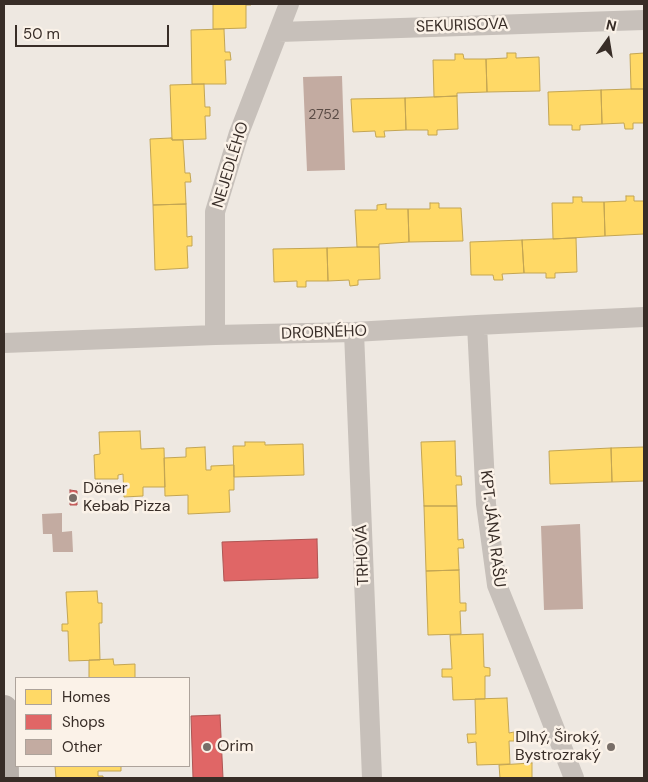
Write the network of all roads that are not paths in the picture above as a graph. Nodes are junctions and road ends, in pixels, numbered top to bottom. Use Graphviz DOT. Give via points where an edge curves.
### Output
graph roads {
  1 [pos="289,4"];
  2 [pos="644,20"];
  3 [pos="279,32"];
  4 [pos="644,317"];
  5 [pos="477,325"];
  6 [pos="354,332"];
  7 [pos="215,335"];
  8 [pos="4,343"];
  9 [pos="4,710"];
  10 [pos="5,778"];
  11 [pos="372,778"];
  12 [pos="574,778"];
  1 -- 3 [label="street, NEJEDLÉHO"];
  2 -- 3 [label="street, SEKURISOVA"];
  3 -- 7 [label="street, NEJEDLÉHO" via="239,133 215,212"];
  4 -- 5 [label="street, DROBNÉHO"];
  5 -- 6 [label="street, DROBNÉHO"];
  5 -- 12 [label="street, KPT. JÁNA RAŠU" via="486,504 497,585"];
  6 -- 7 [label="street, DROBNÉHO"];
  6 -- 11 [label="street, TRHOVÁ"];
  7 -- 8 [label="street, DROBNÉHO"];
  9 -- 10 [label="main road"];
}
